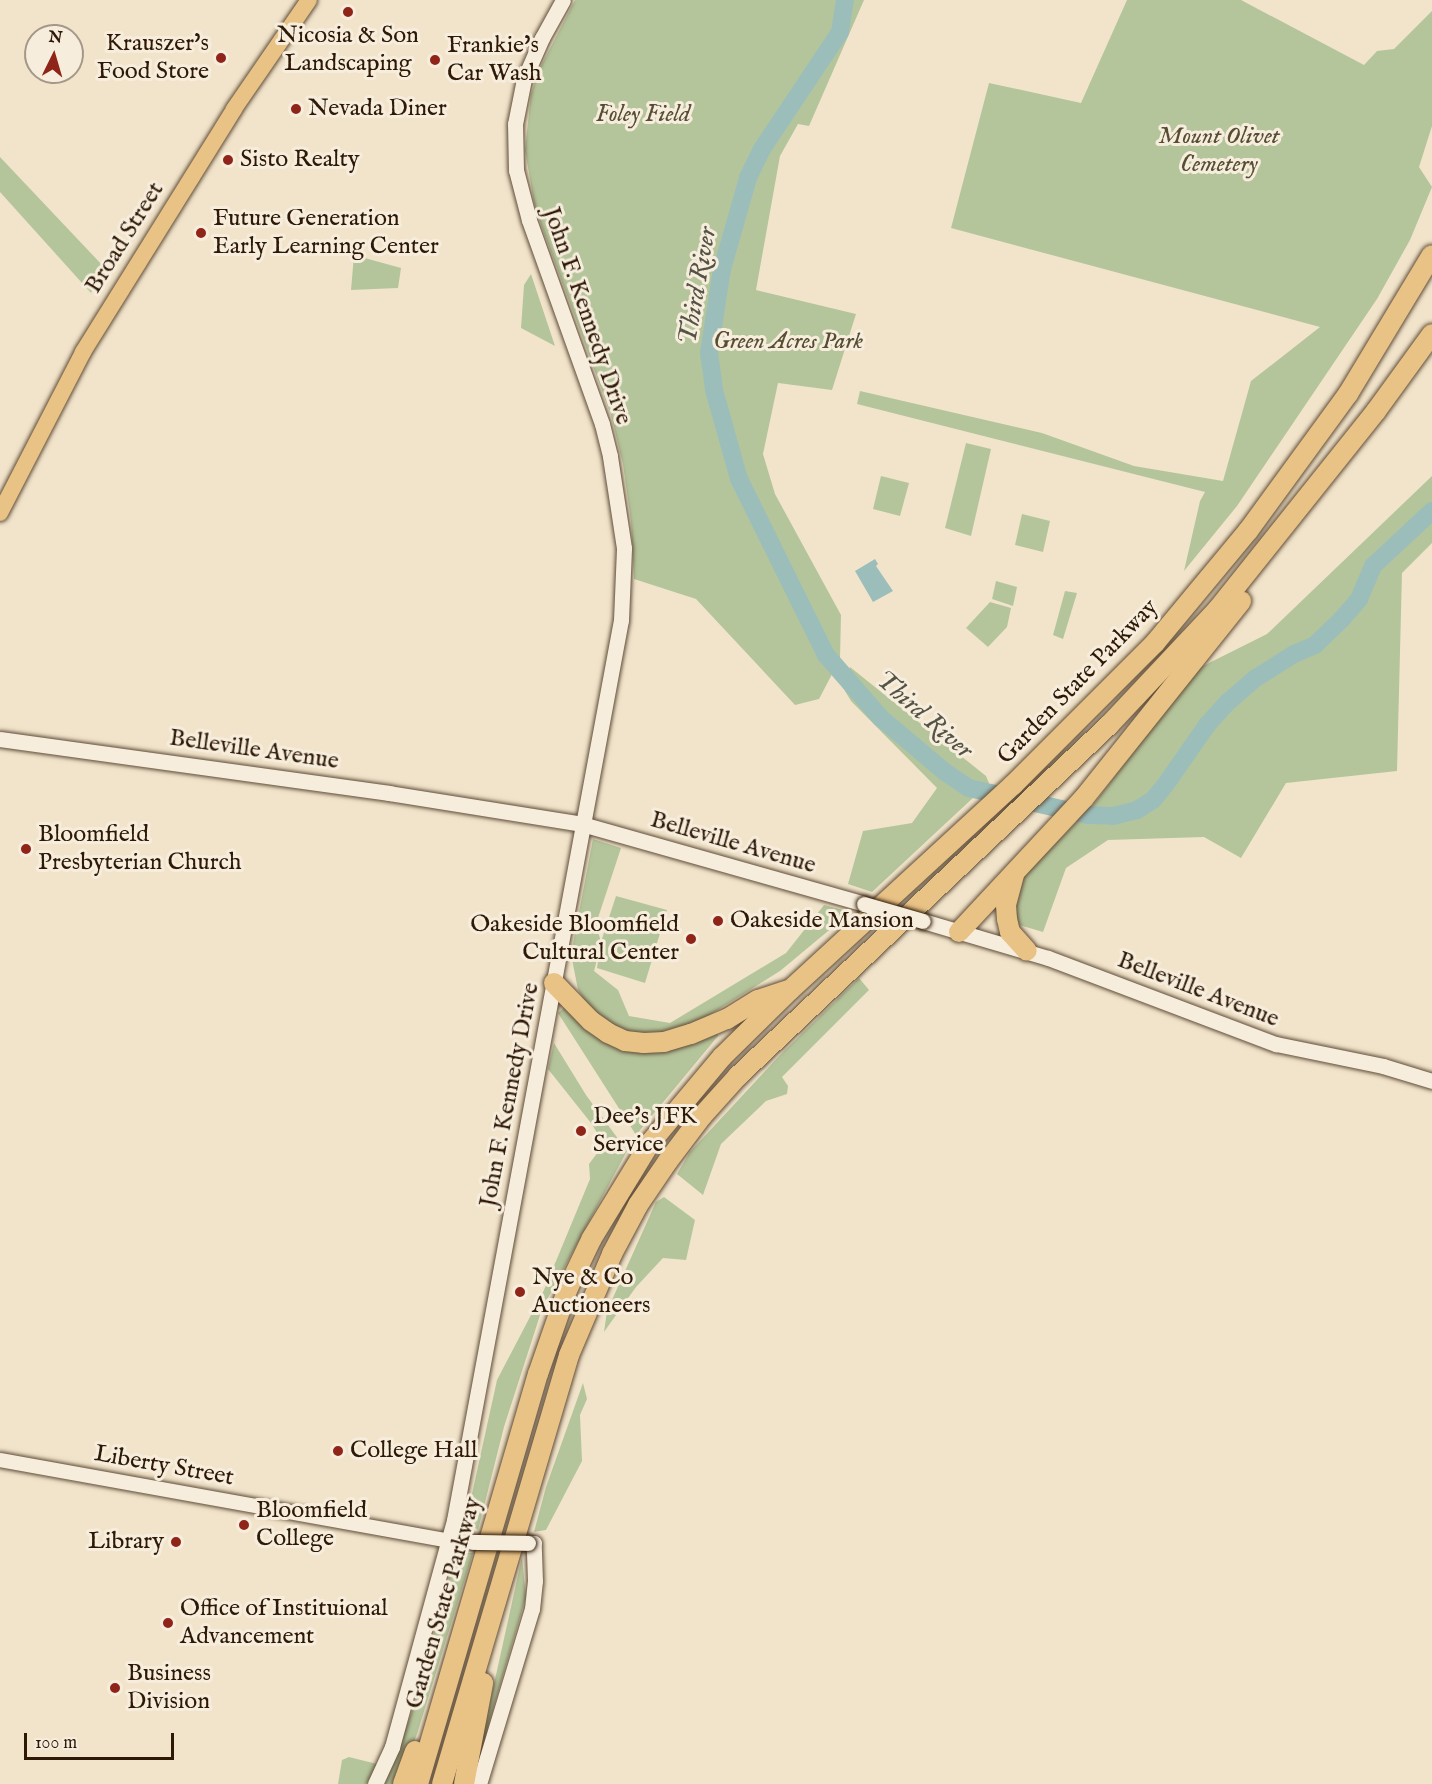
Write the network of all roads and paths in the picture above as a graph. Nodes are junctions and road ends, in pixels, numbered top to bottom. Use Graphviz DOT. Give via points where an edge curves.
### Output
graph roads {
  1 [pos="309,0"];
  2 [pos="553,0"];
  3 [pos="563,0"];
  4 [pos="1432,255"];
  5 [pos="1432,334"];
  6 [pos="1376,411"];
  7 [pos="0,513"];
  8 [pos="614,656"];
  9 [pos="0,738"];
  10 [pos="582,824"];
  11 [pos="1014,874"];
  12 [pos="959,932"];
  13 [pos="1027,951"];
  14 [pos="554,982"];
  15 [pos="790,990"];
  16 [pos="1432,1081"];
  17 [pos="0,1460"];
  18 [pos="492,1530"];
  19 [pos="449,1541"];
  20 [pos="525,1542"];
  21 [pos="375,1784"];
  22 [pos="403,1784"];
  23 [pos="418,1784"];
  24 [pos="442,1784"];
  25 [pos="464,1784"];
  26 [pos="479,1784"];
  1 -- 7 [label="main road, Broad Street" via="236,106 83,352"];
  2 -- 8 [label="main road, John F. Kennedy Drive" via="516,76 506,119 507,172 520,223 594,426 614,549"];
  3 -- 8 [label="main road, John F. Kennedy Drive" via="524,79 515,124 515,159 520,194 602,424 616,486 624,582"];
  4 -- 15 [label="highway, Garden State Parkway" via="1348,394 1248,531 1155,643 986,810"];
  5 -- 6 [label="highway, Garden State Parkway"];
  6 -- 11 [label="highway" via="1293,534 1084,798"];
  6 -- 20 [label="highway, Garden State Parkway" via="1218,609 1109,725 738,1076 668,1161 628,1225 568,1355"];
  8 -- 10 [label="main road, John F. Kennedy Drive"];
  9 -- 10 [label="main road, Belleville Avenue"];
  10 -- 12 [label="main road, Belleville Avenue, bridge"];
  10 -- 14 [label="main road, John F. Kennedy Drive"];
  11 -- 12 [label="highway"];
  11 -- 13 [label="highway" via="1006,905 1007,919 1010,932"];
  12 -- 13 [label="main road, Belleville Avenue"];
  13 -- 16 [label="main road, Belleville Avenue" via="1276,1044 1383,1066"];
  14 -- 15 [label="highway" via="608,1033 625,1041 644,1043 691,1034 758,1000"];
  14 -- 19 [label="main road, John F. Kennedy Drive"];
  15 -- 18 [label="highway, Garden State Parkway" via="684,1100 650,1143 592,1238 549,1340"];
  17 -- 19 [label="street, Liberty Street"];
  18 -- 22 [label="highway"];
  18 -- 23 [label="highway, Garden State Parkway"];
  19 -- 20 [label="main road, Liberty Street, bridge"];
  19 -- 21 [label="main road, John F. Kennedy Drive" via="392,1747"];
  20 -- 24 [label="highway, Garden State Parkway"];
  20 -- 25 [label="highway"];
  20 -- 26 [label="main road" via="535,1581 532,1609"];
}
